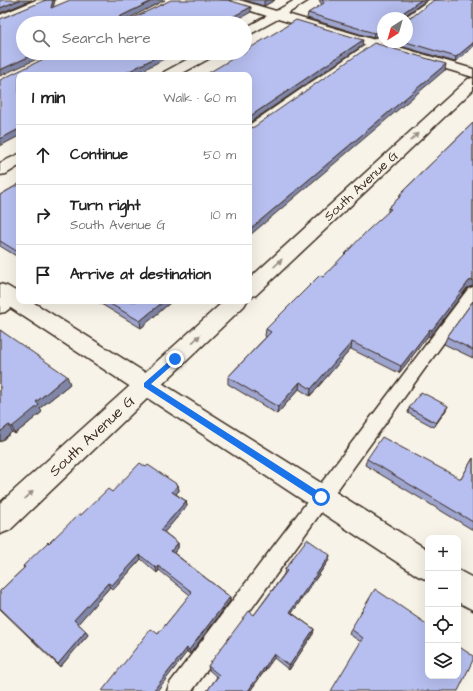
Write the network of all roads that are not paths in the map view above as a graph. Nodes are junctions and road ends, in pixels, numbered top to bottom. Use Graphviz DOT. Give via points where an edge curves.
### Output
graph roads {
  1 [pos="46,0"];
  2 [pos="227,0"];
  3 [pos="303,0"];
  4 [pos="434,0"];
  5 [pos="277,15"];
  6 [pos="413,15"];
  7 [pos="0,19"];
  8 [pos="252,28"];
  9 [pos="377,39"];
  10 [pos="377,40"];
  11 [pos="403,48"];
  12 [pos="196,60"];
  13 [pos="174,72"];
  14 [pos="473,73"];
  15 [pos="473,82"];
  16 [pos="252,128"];
  17 [pos="16,161"];
  18 [pos="0,170"];
  19 [pos="252,287"];
  20 [pos="473,292"];
  21 [pos="19,304"];
  22 [pos="234,304"];
  23 [pos="147,385"];
  24 [pos="321,497"];
  25 [pos="0,521"];
  26 [pos="425,564"];
  27 [pos="461,587"];
  28 [pos="473,595"];
  29 [pos="178,691"];
  1 -- 7 [label="street"];
  2 -- 5 [label="street"];
  3 -- 5 [label="street"];
  4 -- 6 [label="lane"];
  5 -- 8 [label="street"];
  5 -- 9 [label="street"];
  10 -- 16 [label="lane"];
  11 -- 14 [label="street"];
  12 -- 13 [label="street"];
  19 -- 15 [label="street, South Avenue G, one-way"];
  17 -- 18 [label="street"];
  20 -- 24 [label="lane"];
  21 -- 23 [label="street"];
  23 -- 22 [label="street, South Avenue G, one-way"];
  23 -- 24 [label="street"];
  25 -- 23 [label="street, South Avenue G, one-way"];
  24 -- 26 [label="street"];
  24 -- 29 [label="lane"];
  27 -- 28 [label="street"];
}
